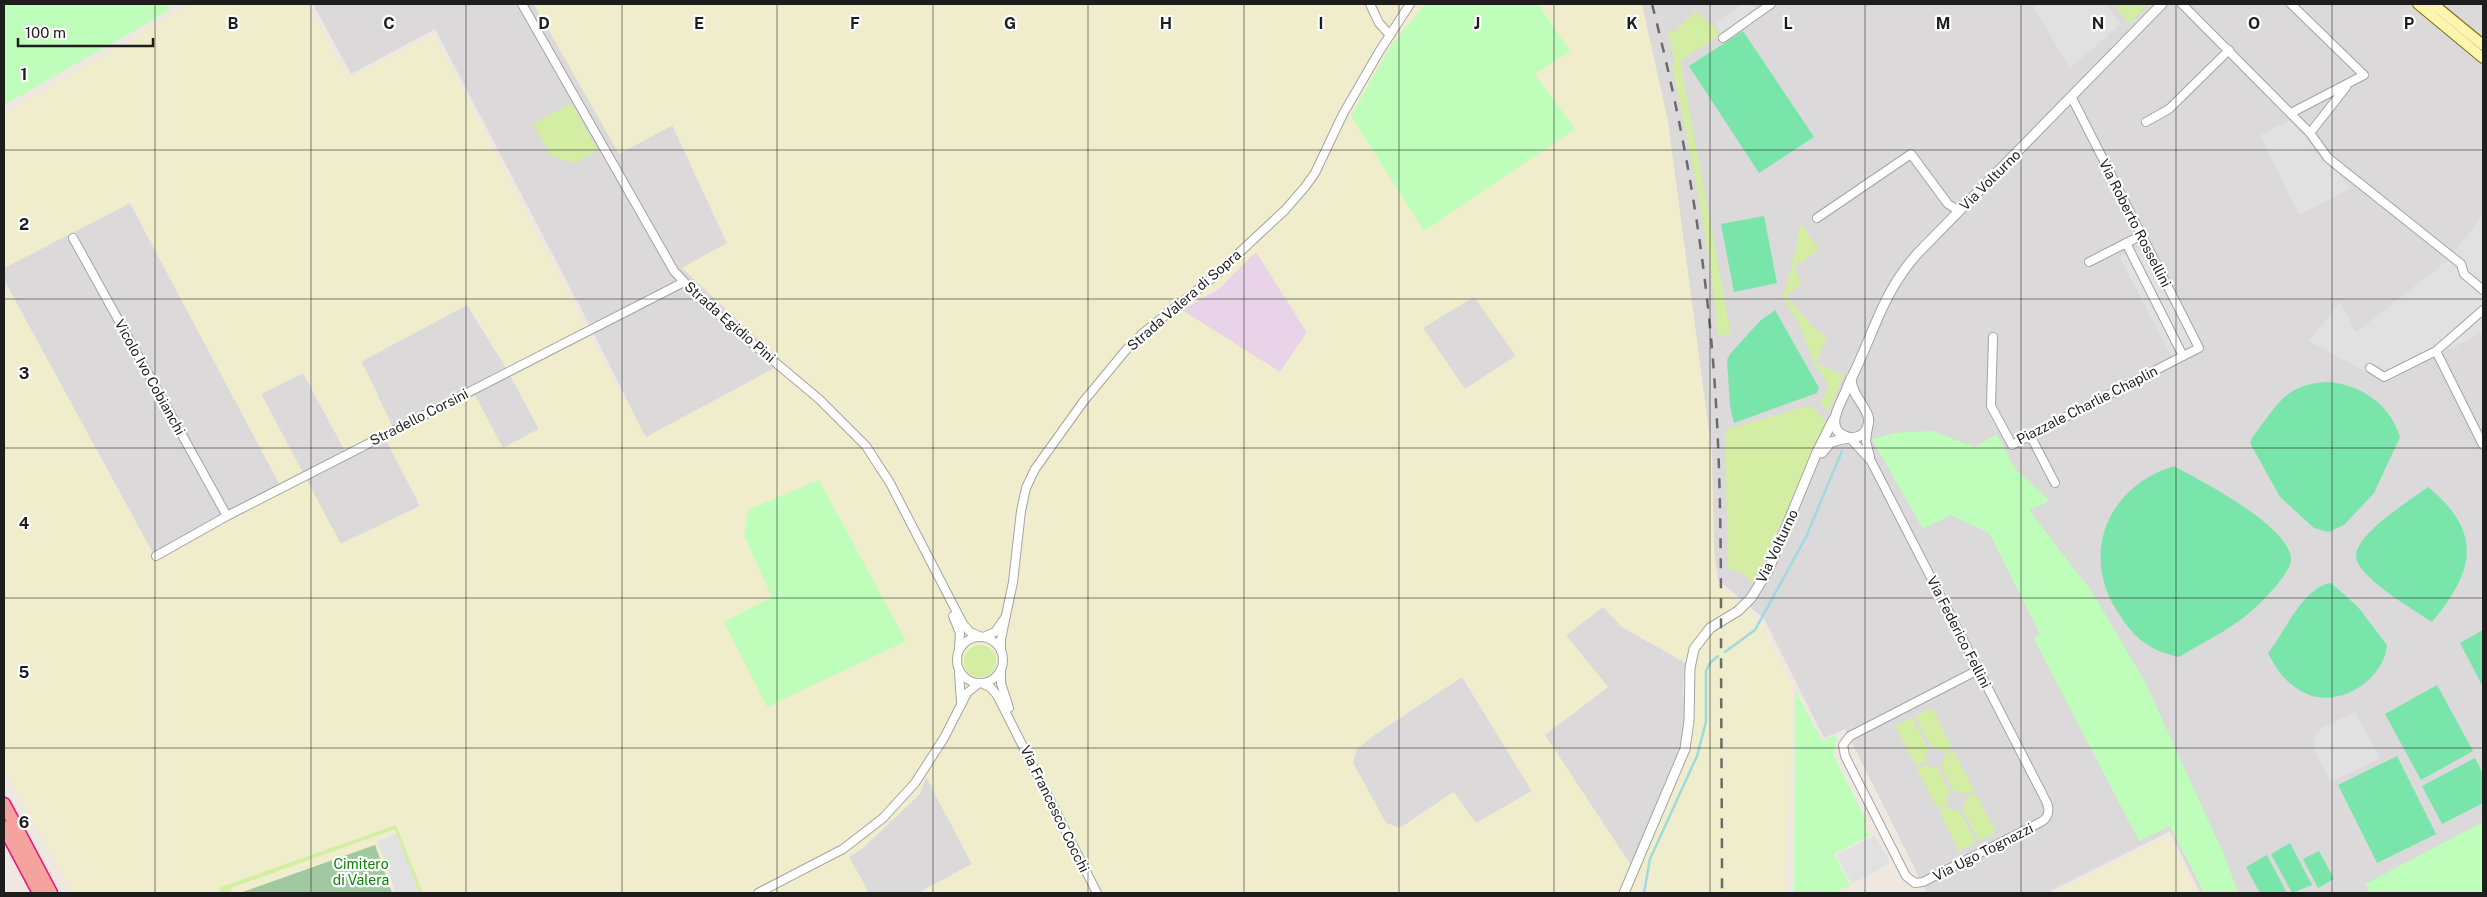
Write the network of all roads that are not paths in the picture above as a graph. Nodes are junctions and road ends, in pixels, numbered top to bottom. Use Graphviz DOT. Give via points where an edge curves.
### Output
graph roads {
  1 [pos="522,4"];
  2 [pos="1370,4"];
  3 [pos="1410,4"];
  4 [pos="1771,4"];
  5 [pos="2162,4"];
  6 [pos="2182,4"];
  7 [pos="2291,4"];
  8 [pos="2418,4"];
  9 [pos="2429,4"];
  10 [pos="1390,35"];
  11 [pos="1723,38"];
  12 [pos="2483,44"];
  13 [pos="2229,50"];
  14 [pos="2483,58"];
  15 [pos="2348,84"];
  16 [pos="2072,98"];
  17 [pos="2291,113"];
  18 [pos="2146,122"];
  19 [pos="2310,133"];
  20 [pos="1959,211"];
  21 [pos="1817,218"];
  22 [pos="2142,235"];
  23 [pos="73,238"];
  24 [pos="2126,243"];
  25 [pos="2089,262"];
  26 [pos="684,282"];
  27 [pos="2483,290"];
  28 [pos="2483,310"];
  29 [pos="1993,337"];
  30 [pos="2199,348"];
  31 [pos="2436,351"];
  32 [pos="2183,356"];
  33 [pos="2370,368"];
  34 [pos="1852,378"];
  35 [pos="1862,406"];
  36 [pos="1835,414"];
  37 [pos="1868,428"];
  38 [pos="2030,435"];
  39 [pos="1849,438"];
  40 [pos="2483,445"];
  41 [pos="1871,461"];
  42 [pos="2055,483"];
  43 [pos="1804,486"];
  44 [pos="227,516"];
  45 [pos="156,556"];
  46 [pos="947,595"];
  47 [pos="1005,617"];
  48 [pos="982,637"];
  49 [pos="1001,651"];
  50 [pos="958,653"];
  51 [pos="1002,666"];
  52 [pos="958,668"];
  53 [pos="1978,670"];
  54 [pos="980,683"];
  55 [pos="961,703"];
  56 [pos="1013,724"];
  57 [pos="2047,803"];
  58 [pos="4,804"];
  59 [pos="4,827"];
  60 [pos="39,893"];
  61 [pos="51,893"];
  62 [pos="758,893"];
  63 [pos="1097,893"];
  64 [pos="1624,893"];
  1 -- 26 [label="street, Strada Egidio Pini" via="664,255"];
  2 -- 10 [label="street" via="1379,23"];
  3 -- 10 [label="street, Strada Valera di Sopra"];
  4 -- 11 [label="street"];
  5 -- 16 [label="street, Via Volturno"];
  6 -- 13 [label="street"];
  7 -- 15 [label="street" via="2364,75"];
  8 -- 14 [label="main road"];
  9 -- 12 [label="main road"];
  10 -- 47 [label="street, Strada Valera di Sopra" via="1305,187 1211,279 1126,350 1039,462 1024,496"];
  13 -- 17 [label="street"];
  13 -- 18 [label="street" via="2169,109"];
  15 -- 17 [label="street"];
  15 -- 19 [label="street"];
  16 -- 20 [label="street, Via Volturno"];
  16 -- 22 [label="street, Via Roberto Rossellini"];
  17 -- 19 [label="street"];
  19 -- 27 [label="street" via="2328,158 2461,264 2464,274"];
  20 -- 21 [label="street" via="1948,204 1911,154"];
  20 -- 34 [label="street, Via Volturno" via="1912,259 1893,284"];
  22 -- 24 [label="street"];
  22 -- 30 [label="street, Via Roberto Rossellini"];
  23 -- 44 [label="street, Vicolo Ivo Cobianchi"];
  24 -- 25 [label="street"];
  24 -- 32 [label="street"];
  26 -- 44 [label="street, Stradello Corsini"];
  26 -- 46 [label="street, Strada Egidio Pini" via="834,413 866,446 890,483"];
  28 -- 31 [label="street"];
  29 -- 38 [label="street, Piazzale Charlie Chaplin" via="1991,406 2012,445"];
  30 -- 32 [label="street, Piazzale Charlie Chaplin"];
  31 -- 33 [label="street" via="2384,378"];
  31 -- 40 [label="street"];
  32 -- 38 [label="street, Piazzale Charlie Chaplin"];
  34 -- 35 [label="street" via="1855,395"];
  34 -- 36 [label="street, Via Volturno"];
  35 -- 36 [label="street" via="1850,402"];
  35 -- 37 [label="street" via="1869,416"];
  36 -- 39 [label="street" via="1836,429"];
  36 -- 43 [label="street, Via Volturno"];
  37 -- 39 [label="street, Via Volturno" via="1860,436"];
  37 -- 41 [label="street, Via Federico Fellini" via="1866,441"];
  38 -- 42 [label="street"];
  39 -- 41 [label="street, Via Federico Fellini"];
  39 -- 43 [label="street, Via Volturno" via="1837,439 1827,446"];
  41 -- 53 [label="street, Via Federico Fellini"];
  43 -- 64 [label="street, Via Volturno" via="1768,570 1751,598 1738,612 1706,631 1694,649 1688,735 1683,756"];
  44 -- 45 [label="street, Stradello Corsini"];
  46 -- 48 [label="street, Strada Egidio Pini" via="965,626"];
  46 -- 50 [label="street, Strada Egidio Pini" via="960,633"];
  47 -- 48 [label="street" via="995,632"];
  47 -- 49 [label="street, Strada Valera di Sopra"];
  48 -- 49 [label="street" via="996,643"];
  48 -- 50 [label="street" via="967,641"];
  49 -- 51 [label="street, Strada Valera di Sopra"];
  50 -- 52 [label="street"];
  51 -- 54 [label="street" via="994,679"];
  51 -- 56 [label="street, Via Francesco Cocchi" via="1001,683"];
  52 -- 54 [label="street" via="968,680"];
  52 -- 55 [label="street"];
  53 -- 57 [label="street, Via Federico Fellini"];
  53 -- 57 [label="street, Via Ugo Tognazzi" via="1850,736 1844,743 1844,754 1906,876 1912,882 1923,882 2014,836 2044,820 2048,812"];
  54 -- 55 [label="street" via="970,689"];
  54 -- 56 [label="street, Via Francesco Cocchi" via="995,692"];
  55 -- 62 [label="street" via="928,765 884,818 842,849"];
  56 -- 63 [label="street, Via Francesco Cocchi"];
  58 -- 61 [label="highway"];
  59 -- 60 [label="highway"];
}
